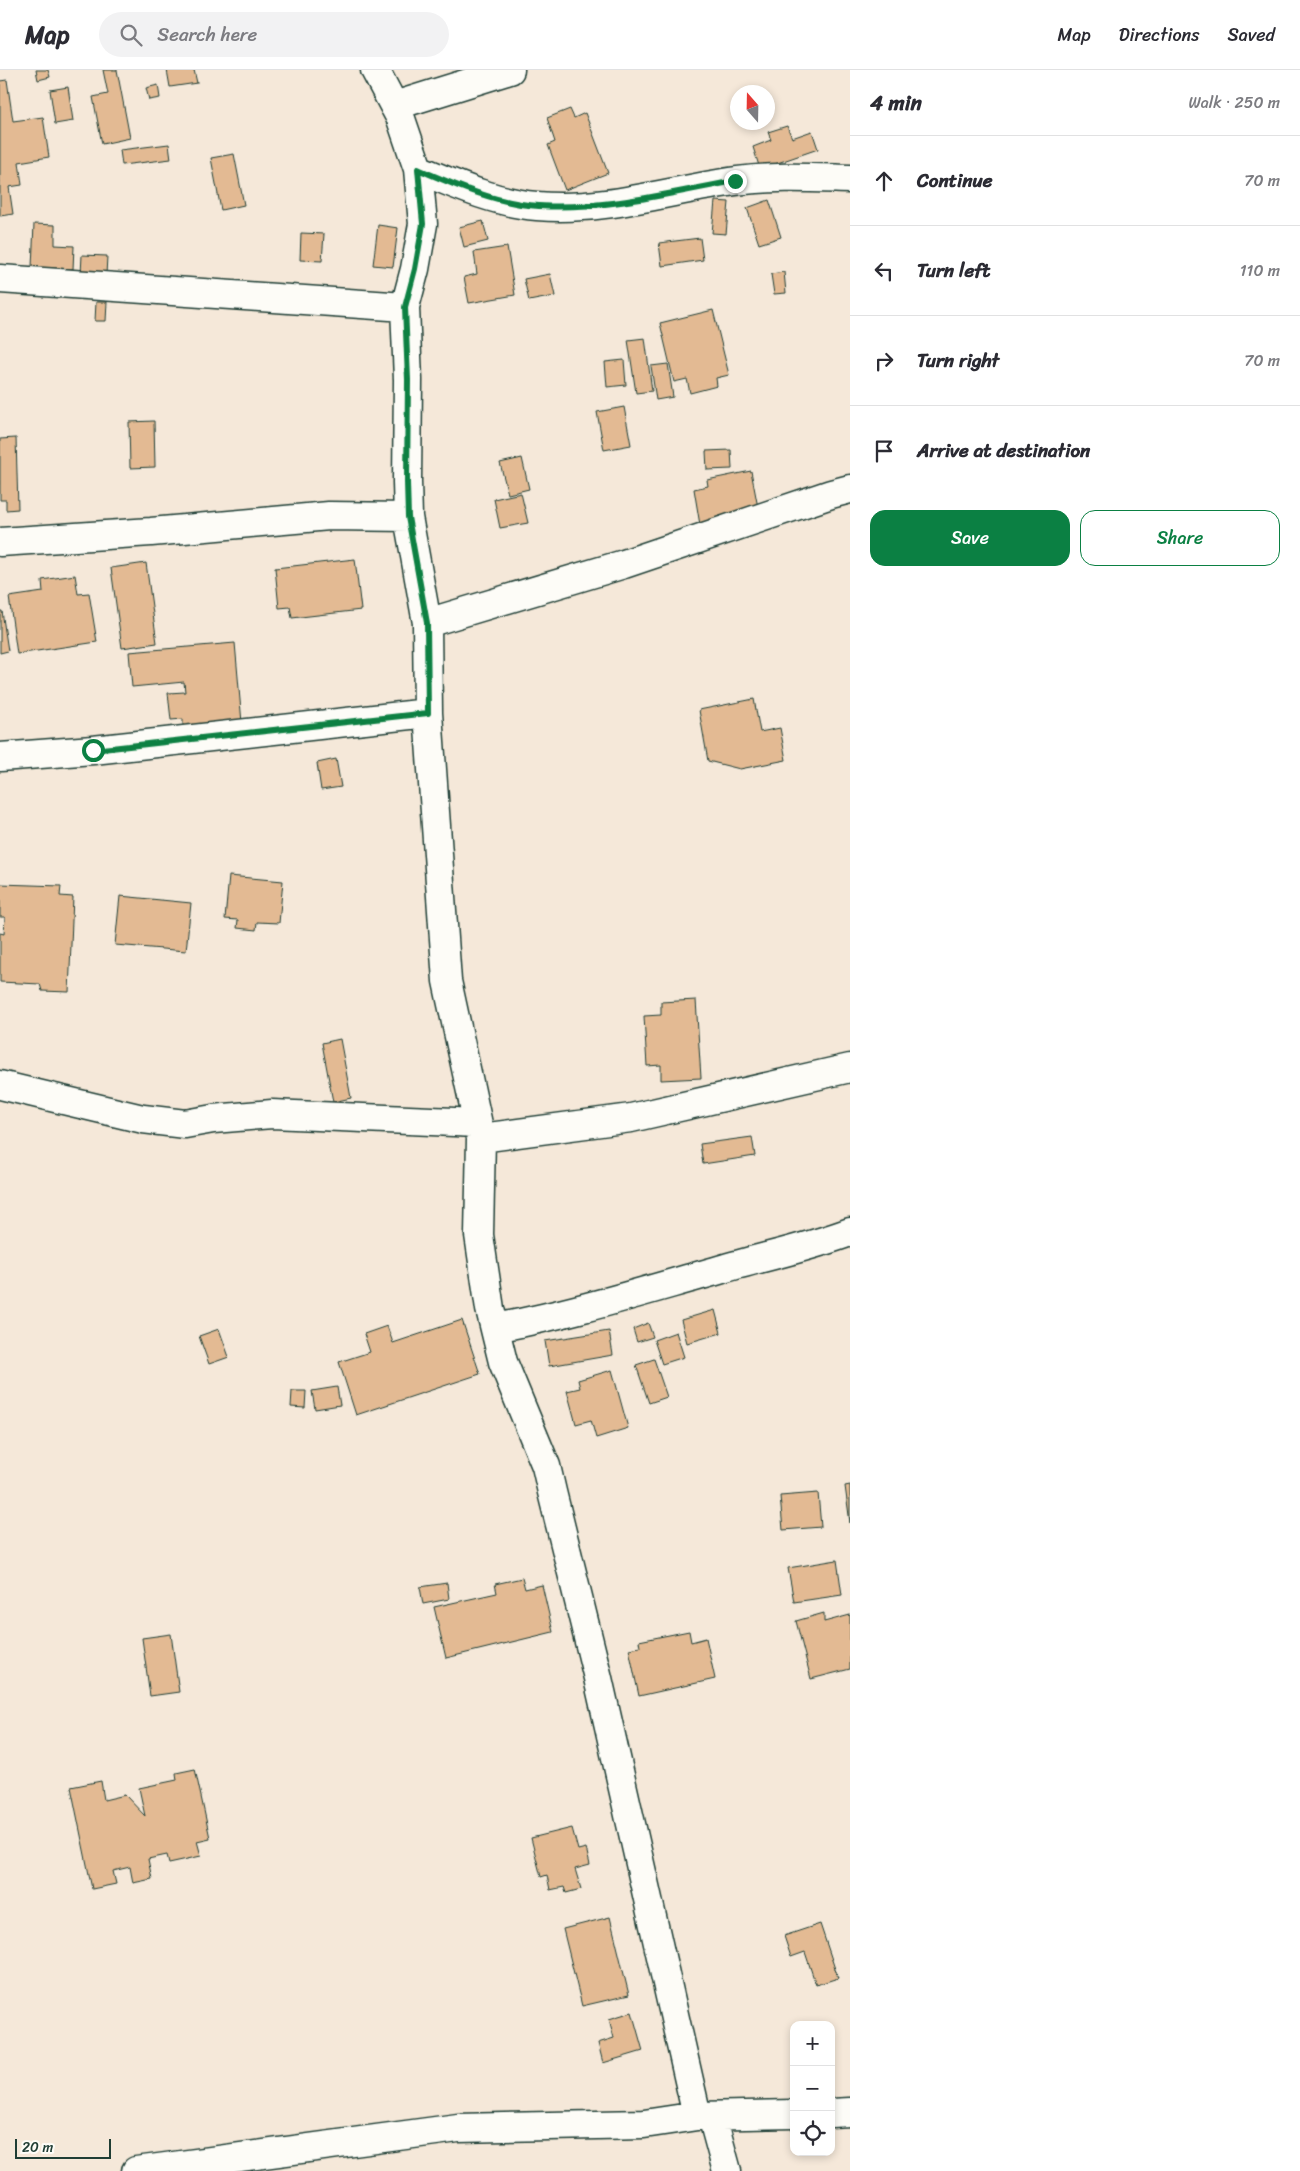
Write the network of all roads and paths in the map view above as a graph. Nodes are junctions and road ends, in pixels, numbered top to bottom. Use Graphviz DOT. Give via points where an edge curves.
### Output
graph roads {
  1 [pos="375,70"];
  2 [pos="510,70"];
  3 [pos="394,106"];
  4 [pos="418,169"];
  5 [pos="850,179"];
  6 [pos="0,279"];
  7 [pos="405,307"];
  8 [pos="850,490"];
  9 [pos="408,517"];
  10 [pos="0,542"];
  11 [pos="427,623"];
  12 [pos="428,713"];
  13 [pos="0,757"];
  14 [pos="850,1068"];
  15 [pos="0,1085"];
  16 [pos="479,1131"];
  17 [pos="850,1232"];
  18 [pos="495,1328"];
  19 [pos="850,2112"];
  20 [pos="835,2113"];
  21 [pos="790,2114"];
  22 [pos="704,2116"];
  23 [pos="136,2171"];
  24 [pos="726,2171"];
  1 -- 3 [label="street"];
  2 -- 3 [label="street"];
  3 -- 4 [label="street"];
  4 -- 5 [label="street" via="499,199 537,206 606,205 735,181 783,176"];
  4 -- 7 [label="street" via="423,224"];
  6 -- 7 [label="street"];
  7 -- 9 [label="street"];
  8 -- 11 [label="street" via="624,564"];
  9 -- 10 [label="street" via="329,516"];
  9 -- 11 [label="street"];
  11 -- 12 [label="street"];
  12 -- 13 [label="street" via="93,750"];
  12 -- 16 [label="street" via="447,981"];
  14 -- 16 [label="street" via="631,1118"];
  15 -- 16 [label="street" via="143,1119 185,1124 272,1114"];
  16 -- 18 [label="street" via="479,1235"];
  17 -- 18 [label="street" via="828,1241 549,1318"];
  18 -- 22 [label="street" via="503,1362 548,1475"];
  19 -- 20 [label="street"];
  21 -- 22 [label="street"];
  22 -- 23 [label="street" via="644,2124 458,2128"];
  22 -- 24 [label="street"];
}
